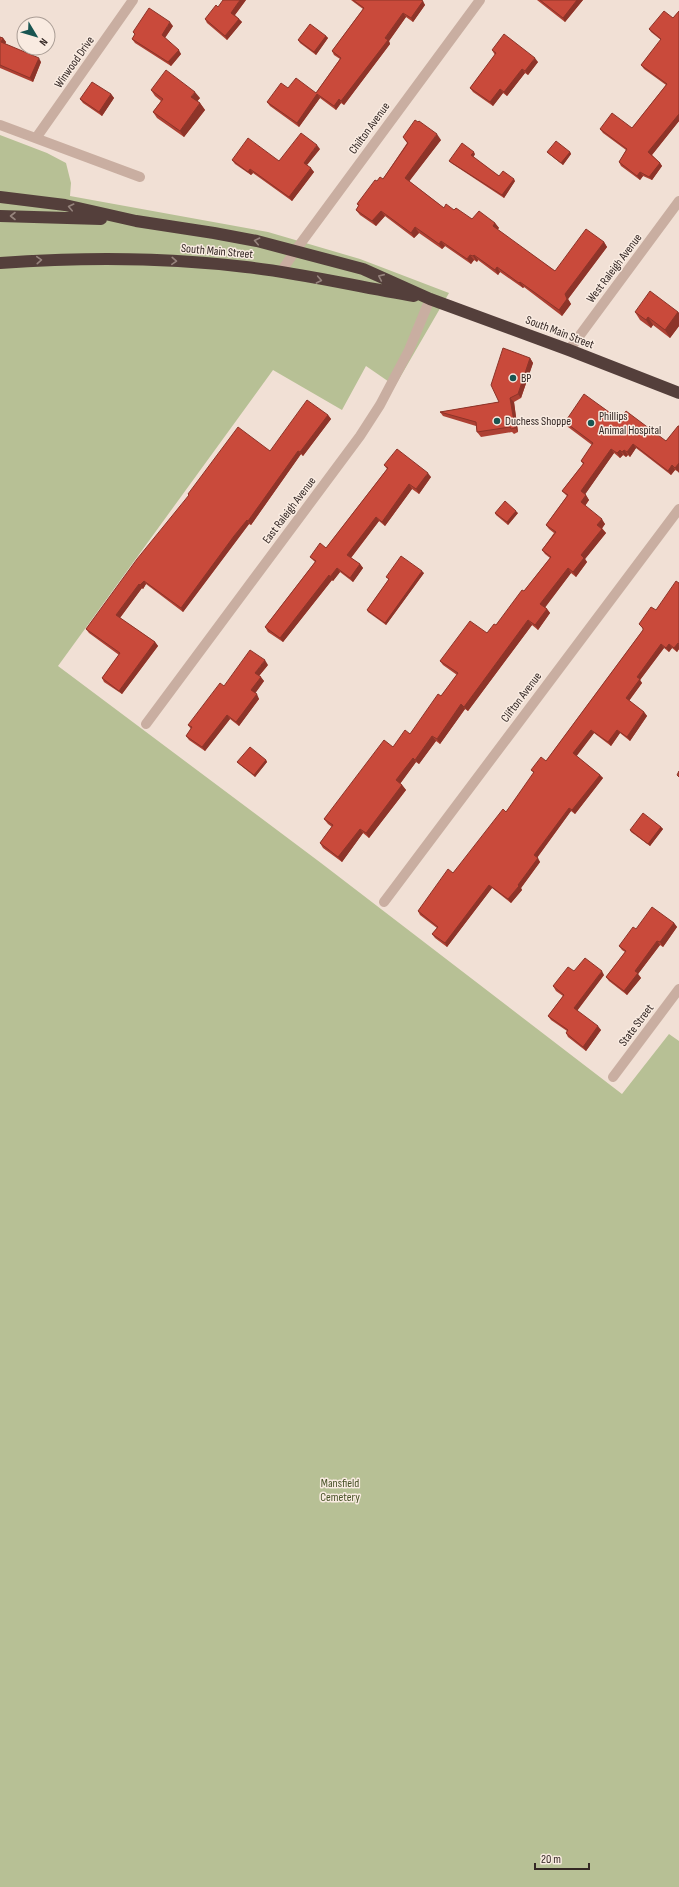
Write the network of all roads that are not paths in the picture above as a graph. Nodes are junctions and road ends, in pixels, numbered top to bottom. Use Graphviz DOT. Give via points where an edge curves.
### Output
graph roads {
  1 [pos="133,0"];
  2 [pos="480,0"];
  3 [pos="0,124"];
  4 [pos="36,138"];
  5 [pos="140,177"];
  6 [pos="0,197"];
  7 [pos="679,201"];
  8 [pos="0,216"];
  9 [pos="136,221"];
  10 [pos="295,251"];
  11 [pos="0,263"];
  12 [pos="281,272"];
  13 [pos="430,299"];
  14 [pos="569,350"];
  15 [pos="679,393"];
  16 [pos="679,509"];
  17 [pos="146,724"];
  18 [pos="384,902"];
  19 [pos="679,989"];
  20 [pos="613,1077"];
  1 -- 4 [label="street, Winwood Drive"];
  2 -- 10 [label="street, Chilton Avenue"];
  3 -- 4 [label="street"];
  4 -- 5 [label="street"];
  9 -- 6 [label="highway, one-way" via="65,205"];
  7 -- 14 [label="street, West Raleigh Avenue"];
  9 -- 8 [label="highway, one-way"];
  10 -- 9 [label="highway, South Main Street, one-way" via="214,233"];
  10 -- 12 [label="street, Chilton Avenue"];
  13 -- 10 [label="highway, South Main Street, one-way" via="363,269"];
  11 -- 12 [label="highway, South Main Street, one-way" via="135,258 207,262"];
  12 -- 13 [label="highway, South Main Street, one-way"];
  13 -- 14 [label="highway, South Main Street"];
  13 -- 17 [label="street, East Raleigh Avenue" via="409,350 380,405 360,436"];
  14 -- 15 [label="highway, South Main Street"];
  16 -- 18 [label="street, Clifton Avenue"];
  19 -- 20 [label="street, State Street"];
}
